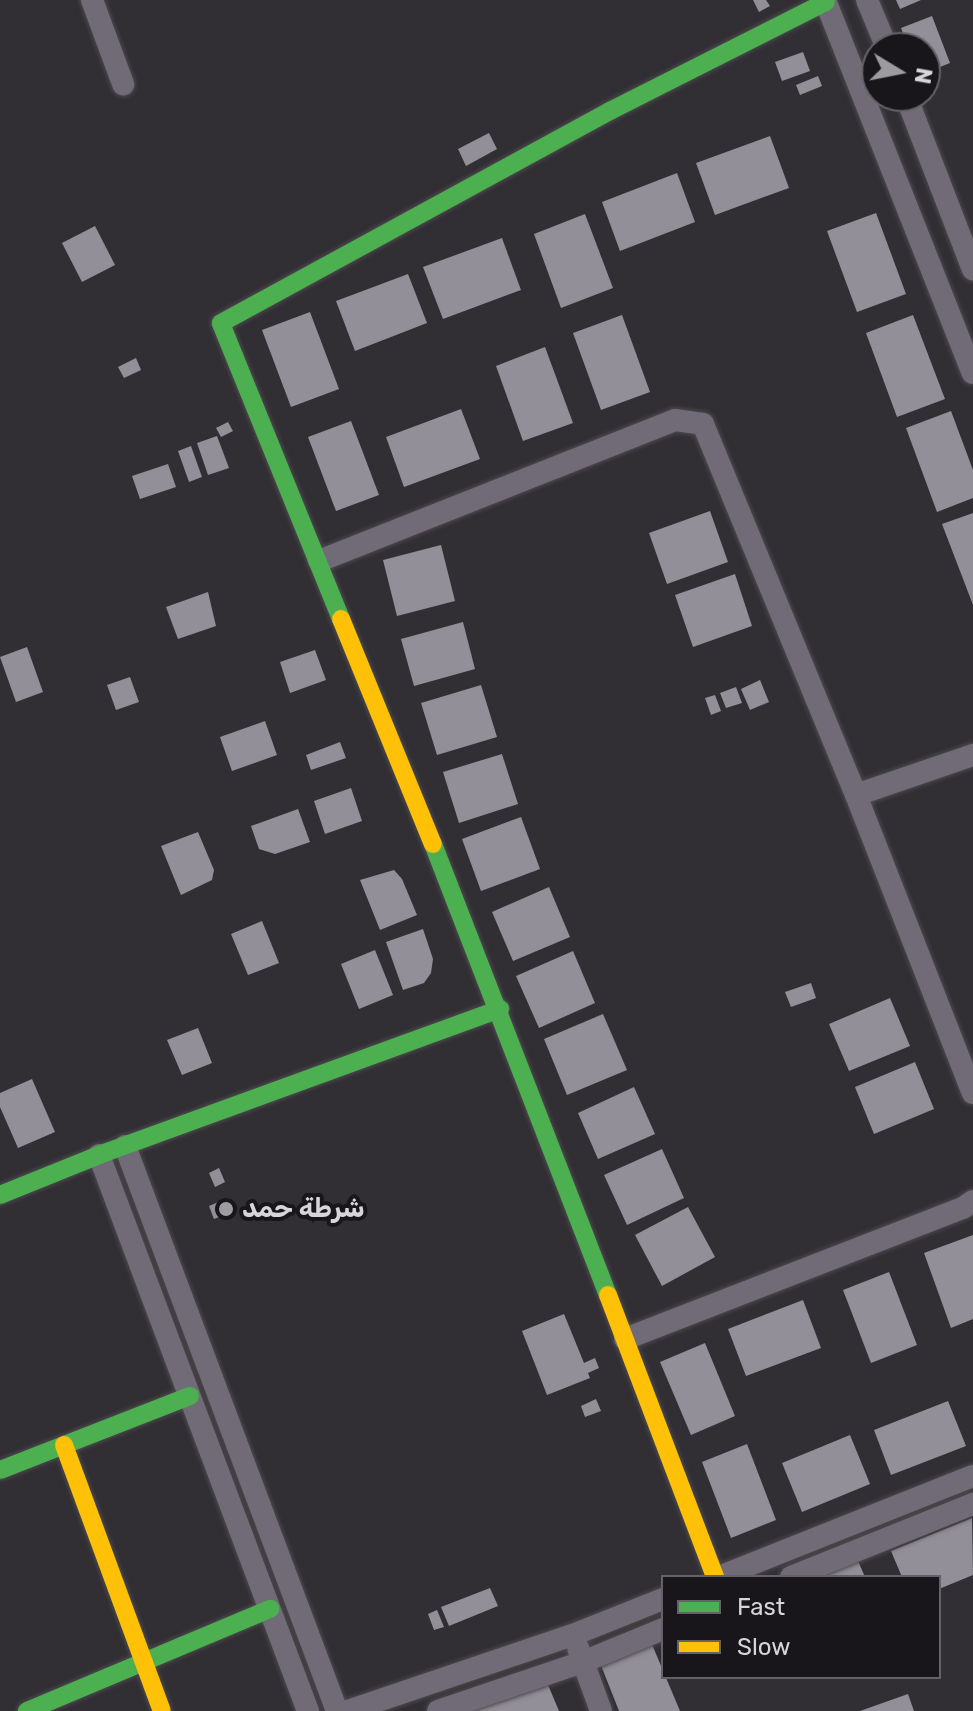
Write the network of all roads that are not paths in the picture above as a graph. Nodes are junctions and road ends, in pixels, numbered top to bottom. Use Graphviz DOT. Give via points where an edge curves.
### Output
graph roads {
  1 [pos="92,0"];
  2 [pos="867,0"];
  3 [pos="826,1"];
  4 [pos="880,32"];
  5 [pos="123,84"];
  6 [pos="912,112"];
  7 [pos="973,270"];
  8 [pos="973,373"];
  9 [pos="319,561"];
  10 [pos="973,755"];
  11 [pos="856,795"];
  12 [pos="500,1009"];
  13 [pos="973,1093"];
  14 [pos="125,1146"];
  15 [pos="99,1155"];
  16 [pos="0,1195"];
  17 [pos="973,1201"];
  18 [pos="625,1339"];
  19 [pos="190,1396"];
  20 [pos="64,1445"];
  21 [pos="0,1470"];
  22 [pos="973,1476"];
  23 [pos="973,1504"];
  24 [pos="716,1575"];
  25 [pos="722,1575"];
  26 [pos="796,1575"];
  27 [pos="661,1600"];
  28 [pos="270,1609"];
  29 [pos="661,1630"];
  30 [pos="573,1635"];
  31 [pos="583,1662"];
  32 [pos="145,1663"];
  33 [pos="27,1711"];
  34 [pos="162,1711"];
  35 [pos="308,1711"];
  36 [pos="337,1711"];
  37 [pos="348,1711"];
  38 [pos="438,1711"];
  39 [pos="601,1711"];
  1 -- 5 [label="street"];
  2 -- 4 [label="street"];
  3 -- 8 [label="street"];
  3 -- 9 [label="street" via="610,111 221,323"];
  6 -- 7 [label="street"];
  9 -- 11 [label="street" via="675,420 703,424"];
  9 -- 12 [label="street"];
  10 -- 11 [label="street"];
  11 -- 13 [label="street"];
  12 -- 14 [label="street"];
  12 -- 18 [label="street"];
  14 -- 15 [label="street"];
  14 -- 36 [label="street"];
  15 -- 16 [label="street"];
  15 -- 19 [label="street"];
  17 -- 18 [label="street"];
  18 -- 24 [label="street"];
  19 -- 20 [label="street"];
  19 -- 28 [label="street"];
  20 -- 21 [label="street"];
  20 -- 32 [label="street"];
  22 -- 25 [label="street"];
  23 -- 26 [label="street"];
  27 -- 30 [label="street"];
  28 -- 32 [label="street"];
  28 -- 35 [label="street"];
  29 -- 31 [label="street"];
  30 -- 31 [label="street"];
  30 -- 37 [label="street"];
  31 -- 38 [label="street"];
  31 -- 39 [label="street"];
  32 -- 33 [label="street"];
  32 -- 34 [label="street"];
}
